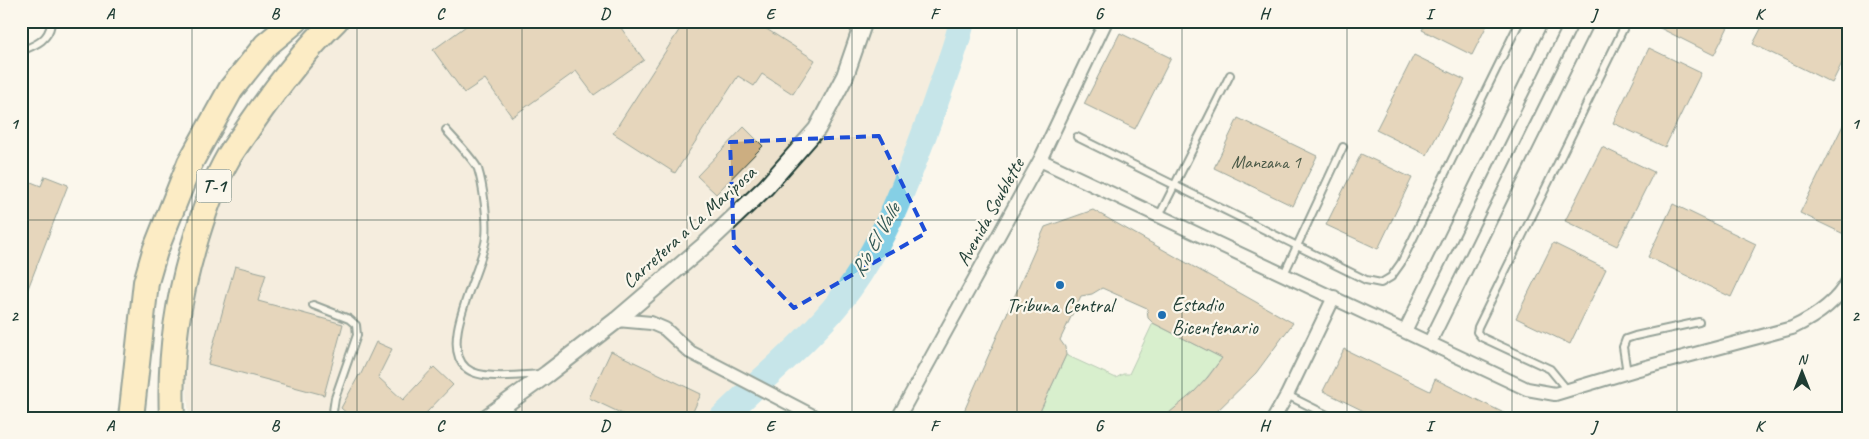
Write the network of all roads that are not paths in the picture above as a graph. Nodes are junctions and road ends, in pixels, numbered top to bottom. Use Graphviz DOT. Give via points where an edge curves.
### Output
graph roads {
  1 [pos="49,21"];
  2 [pos="294,21"];
  3 [pos="335,21"];
  4 [pos="864,21"];
  5 [pos="1106,21"];
  6 [pos="1520,21"];
  7 [pos="1557,21"];
  8 [pos="1588,21"];
  9 [pos="1628,21"];
  10 [pos="21,51"];
  11 [pos="1230,76"];
  12 [pos="446,130"];
  13 [pos="1077,137"];
  14 [pos="1343,147"];
  15 [pos="1040,160"];
  16 [pos="1175,185"];
  17 [pos="1159,216"];
  18 [pos="1297,246"];
  19 [pos="1284,274"];
  20 [pos="1848,281"];
  21 [pos="146,282"];
  22 [pos="1334,297"];
  23 [pos="313,305"];
  24 [pos="617,320"];
  25 [pos="1699,322"];
  26 [pos="1405,331"];
  27 [pos="1430,342"];
  28 [pos="1627,373"];
  29 [pos="547,374"];
  30 [pos="1568,391"];
  31 [pos="1287,395"];
  32 [pos="116,418"];
  33 [pos="131,418"];
  34 [pos="172,418"];
  35 [pos="332,418"];
  36 [pos="486,418"];
  37 [pos="817,418"];
  38 [pos="898,418"];
  39 [pos="1274,418"];
  40 [pos="1332,418"];
  1 -- 10 [label="lane" via="50,32 42,41"];
  2 -- 21 [label="highway, T-1" via="266,45 232,89 190,163"];
  3 -- 34 [label="highway, T-1" via="276,88 228,157 216,182 185,272 178,304 171,386"];
  4 -- 24 [label="street, Carretera a La Mariposa" via="845,76 817,129 766,187 713,238"];
  5 -- 15 [label="street, Avenida Soublette"];
  6 -- 18 [label="lane" via="1401,263 1391,277 1381,283 1366,280"];
  7 -- 26 [label="street"];
  8 -- 27 [label="street"];
  9 -- 30 [label="lane" via="1477,332 1480,338 1550,369"];
  11 -- 16 [label="lane"];
  12 -- 29 [label="lane" via="477,167 485,210 486,238 456,340 459,357 466,368 481,375"];
  13 -- 16 [label="lane"];
  14 -- 18 [label="lane"];
  15 -- 17 [label="street"];
  15 -- 38 [label="street, Avenida Soublette"];
  16 -- 17 [label="lane"];
  16 -- 18 [label="lane"];
  17 -- 19 [label="street"];
  18 -- 19 [label="lane"];
  19 -- 22 [label="street"];
  20 -- 28 [label="street" via="1844,289 1813,318 1792,328"];
  21 -- 32 [label="highway" via="133,301 125,329"];
  21 -- 33 [label="highway, T-1"];
  22 -- 26 [label="street"];
  22 -- 31 [label="street"];
  23 -- 35 [label="lane" via="356,325"];
  24 -- 29 [label="street, Carretera a La Mariposa"];
  24 -- 37 [label="street" via="651,323 665,330 690,352"];
  25 -- 28 [label="lane" via="1626,339 1623,347"];
  26 -- 27 [label="street"];
  27 -- 30 [label="street" via="1527,389 1556,394"];
  28 -- 30 [label="street"];
  29 -- 36 [label="street, Carretera a La Mariposa"];
  31 -- 39 [label="street"];
  31 -- 40 [label="lane"];
}
